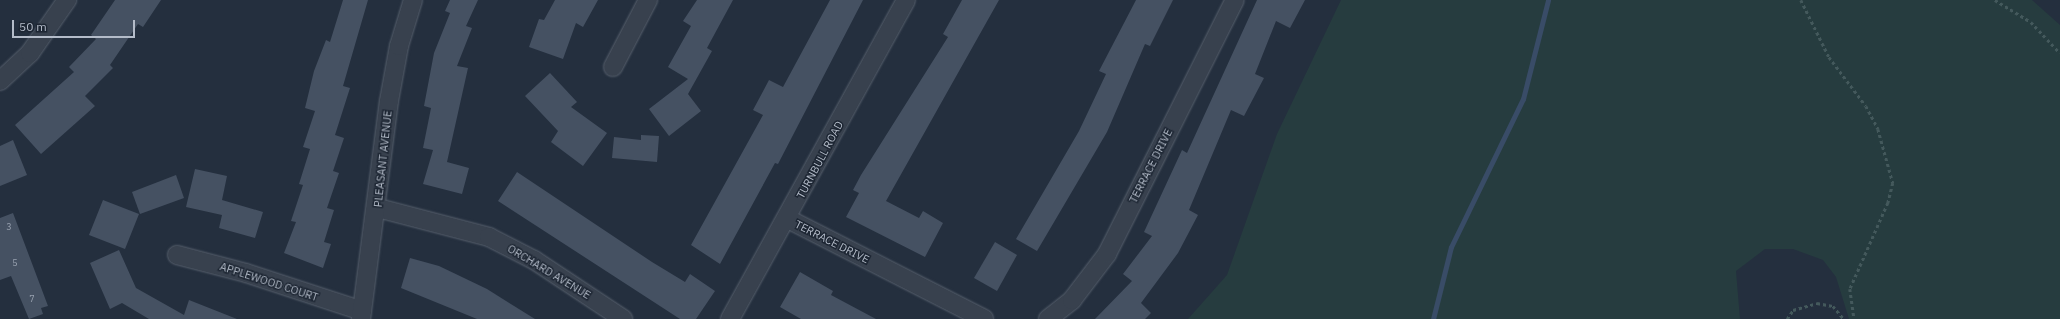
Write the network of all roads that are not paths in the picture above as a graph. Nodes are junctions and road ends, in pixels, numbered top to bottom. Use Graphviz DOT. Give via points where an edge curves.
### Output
graph roads {
  1 [pos="67,0"];
  2 [pos="413,0"];
  3 [pos="648,0"];
  4 [pos="906,0"];
  5 [pos="1235,0"];
  6 [pos="612,67"];
  7 [pos="0,81"];
  8 [pos="378,208"];
  9 [pos="788,219"];
  10 [pos="177,255"];
  11 [pos="361,315"];
  12 [pos="623,319"];
  13 [pos="730,319"];
  14 [pos="984,319"];
  15 [pos="1048,319"];
  1 -- 7 [label="street" via="30,53"];
  2 -- 8 [label="street, PLEASANT AVENUE" via="399,46 389,101"];
  3 -- 6 [label="street"];
  4 -- 9 [label="street, TURNBULL ROAD"];
  5 -- 15 [label="street, TERRACE DRIVE" via="1107,254 1072,300"];
  8 -- 11 [label="street, PLEASANT AVENUE"];
  8 -- 12 [label="street, ORCHARD AVENUE" via="489,237 534,260"];
  9 -- 13 [label="street, TURNBULL ROAD"];
  9 -- 14 [label="street, TERRACE DRIVE"];
  10 -- 11 [label="street, APPLEWOOD COURT" via="246,273"];
}
